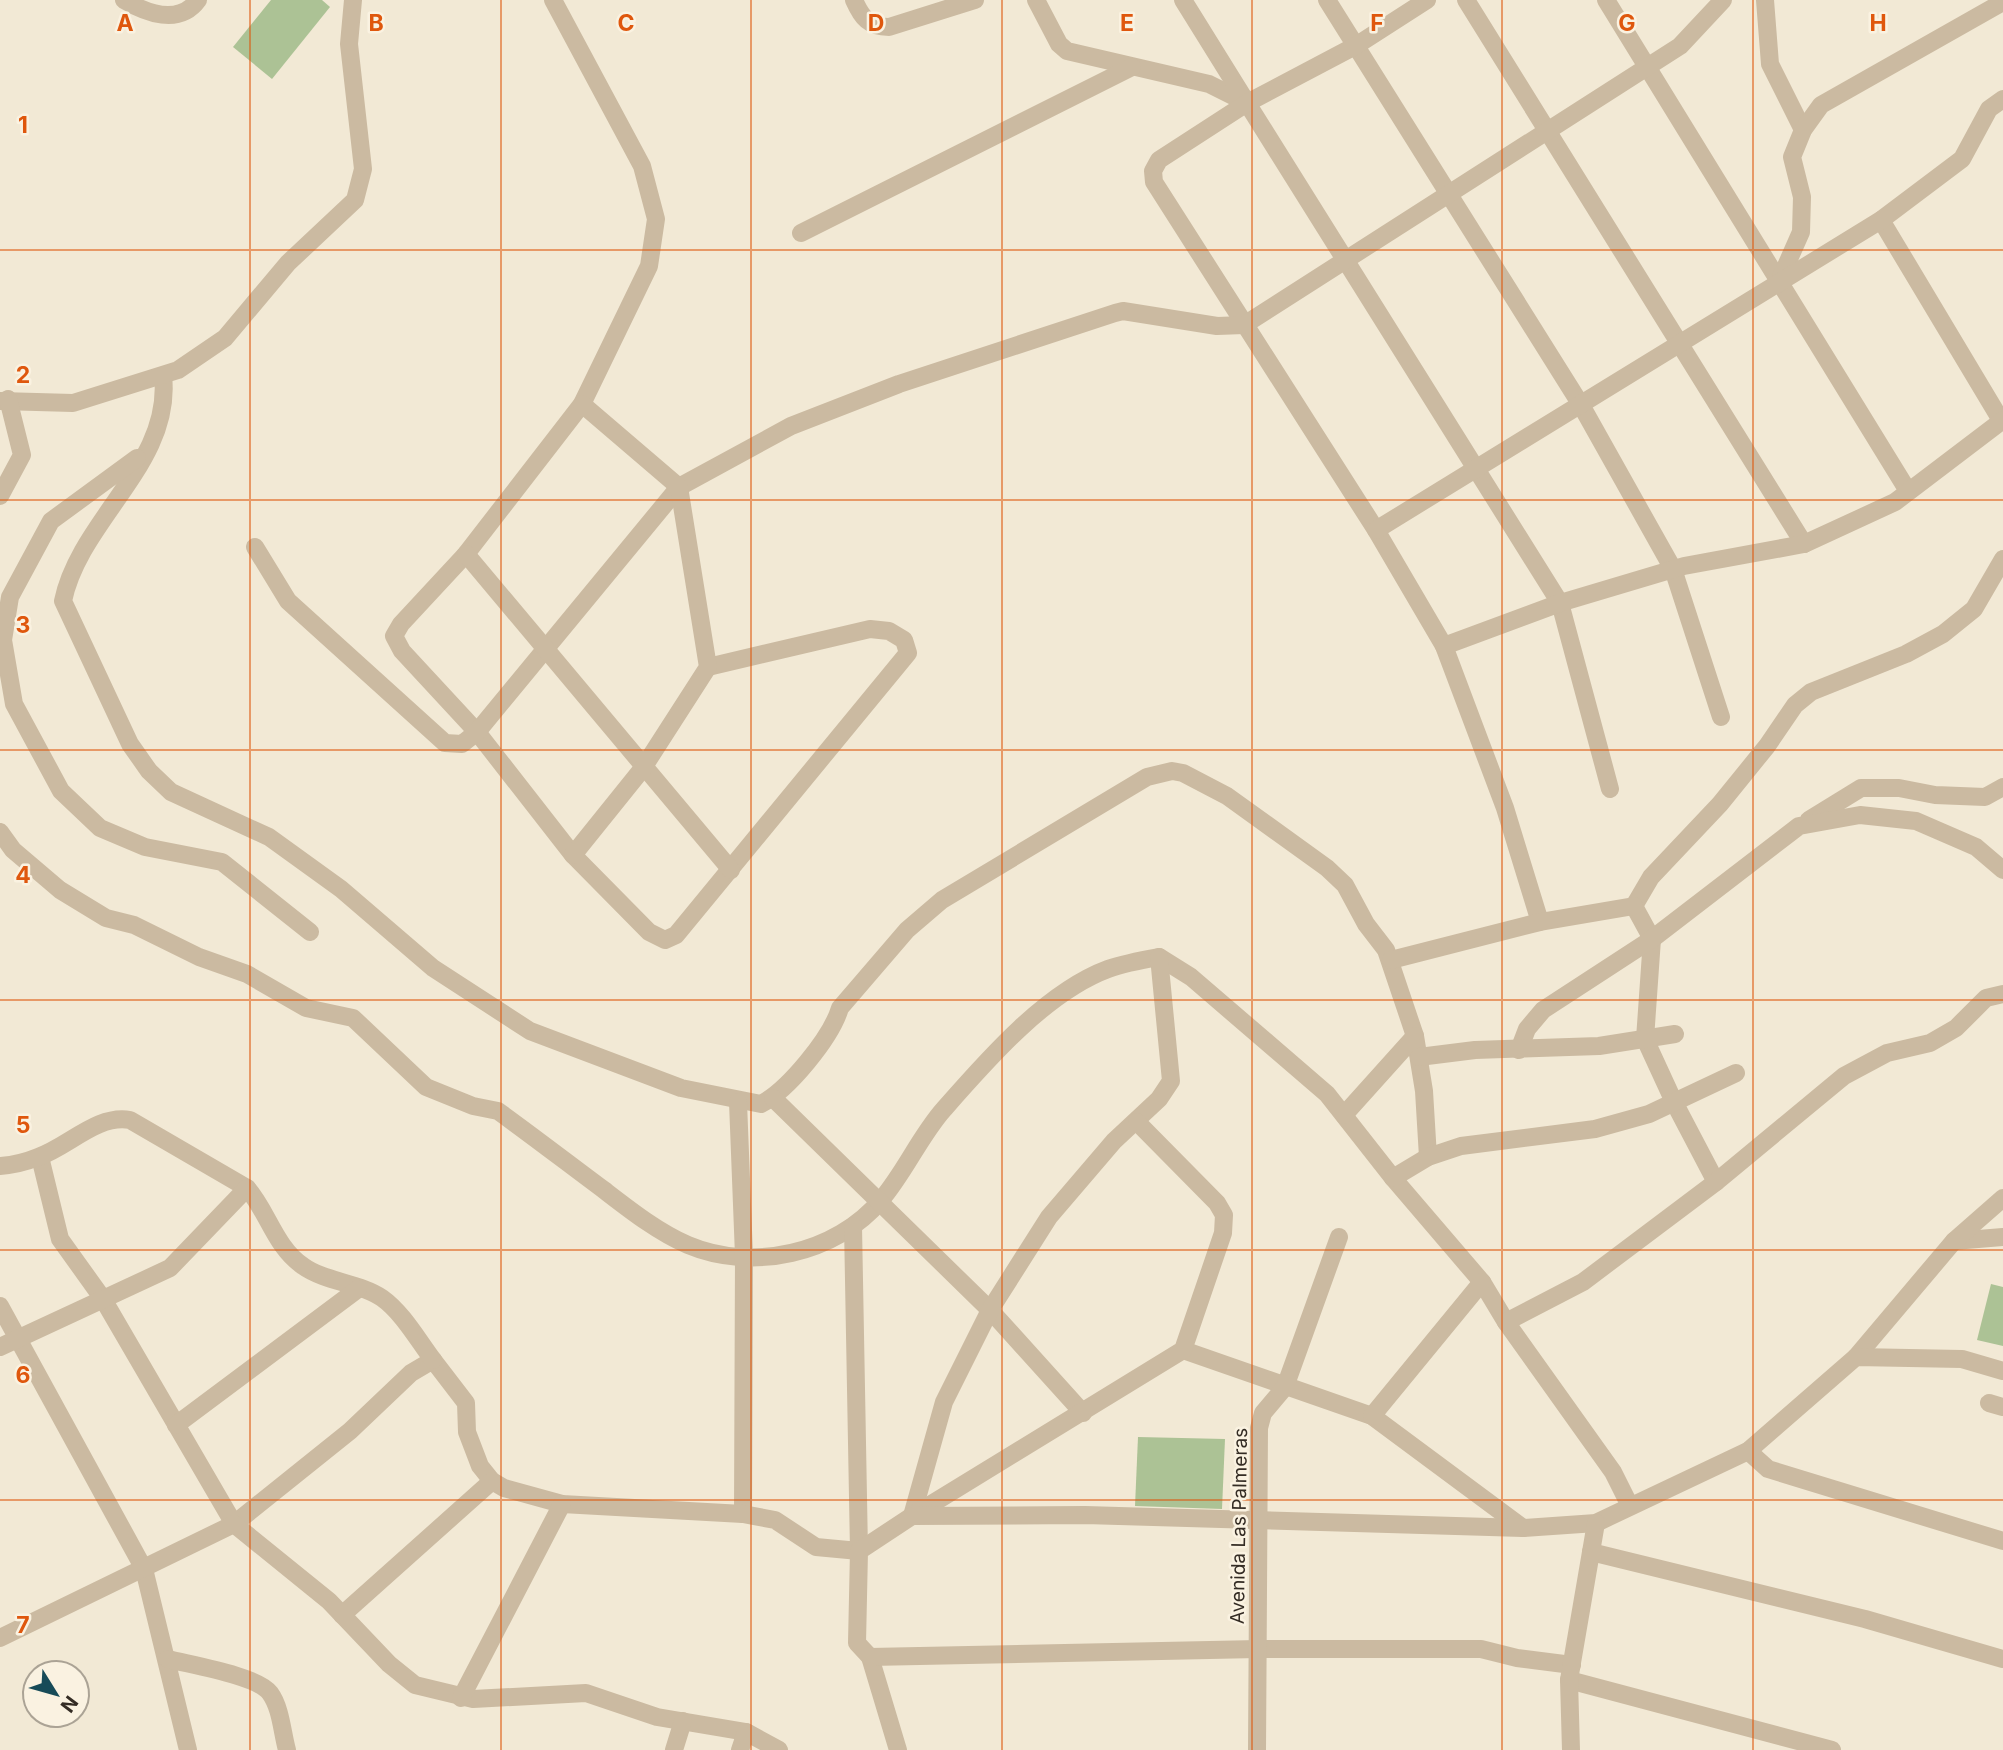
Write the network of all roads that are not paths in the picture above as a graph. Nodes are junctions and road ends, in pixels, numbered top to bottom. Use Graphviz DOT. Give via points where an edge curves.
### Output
graph roads {
  1 [pos="124,0"];
  2 [pos="198,0"];
  3 [pos="353,0"];
  4 [pos="553,0"];
  5 [pos="854,0"];
  6 [pos="975,0"];
  7 [pos="1036,0"];
  8 [pos="1183,0"];
  9 [pos="1327,0"];
  10 [pos="1426,0"];
  11 [pos="1465,0"];
  12 [pos="1606,0"];
  13 [pos="1723,0"];
  14 [pos="1765,0"];
  15 [pos="2003,2"];
  16 [pos="1357,45"];
  17 [pos="1648,66"];
  18 [pos="1132,67"];
  19 [pos="2003,99"];
  20 [pos="1247,103"];
  21 [pos="1803,130"];
  22 [pos="1548,132"];
  23 [pos="1450,194"];
  24 [pos="1881,220"];
  25 [pos="801,233"];
  26 [pos="1345,261"];
  27 [pos="1778,284"];
  28 [pos="1244,325"];
  29 [pos="1680,344"];
  30 [pos="163,376"];
  31 [pos="4,400"];
  32 [pos="582,404"];
  33 [pos="1581,405"];
  34 [pos="2002,421"];
  35 [pos="151,447"];
  36 [pos="1475,469"];
  37 [pos="679,487"];
  38 [pos="1909,491"];
  39 [pos="0,496"];
  40 [pos="1376,530"];
  41 [pos="1804,544"];
  42 [pos="255,547"];
  43 [pos="466,554"];
  44 [pos="2003,559"];
  45 [pos="1673,569"];
  46 [pos="1560,603"];
  47 [pos="1444,646"];
  48 [pos="545,650"];
  49 [pos="708,667"];
  50 [pos="1721,717"];
  51 [pos="477,732"];
  52 [pos="643,768"];
  53 [pos="2003,787"];
  54 [pos="1610,789"];
  55 [pos="1800,826"];
  56 [pos="0,832"];
  57 [pos="573,855"];
  58 [pos="731,870"];
  59 [pos="2003,870"];
  60 [pos="1634,906"];
  61 [pos="1540,922"];
  62 [pos="310,932"];
  63 [pos="1652,939"];
  64 [pos="1160,957"];
  65 [pos="1391,960"];
  66 [pos="2003,994"];
  67 [pos="1675,1034"];
  68 [pos="1415,1037"];
  69 [pos="1646,1039"];
  70 [pos="1519,1050"];
  71 [pos="1419,1057"];
  72 [pos="1736,1073"];
  73 [pos="773,1098"];
  74 [pos="738,1102"];
  75 [pos="1674,1102"];
  76 [pos="1344,1115"];
  77 [pos="1137,1122"];
  78 [pos="40,1157"];
  79 [pos="1428,1157"];
  80 [pos="0,1167"];
  81 [pos="1393,1178"];
  82 [pos="1716,1182"];
  83 [pos="247,1188"];
  84 [pos="2003,1198"];
  85 [pos="881,1200"];
  86 [pos="853,1226"];
  87 [pos="1339,1237"];
  88 [pos="2003,1237"];
  89 [pos="1954,1241"];
  90 [pos="744,1256"];
  91 [pos="1482,1282"];
  92 [pos="358,1289"];
  93 [pos="103,1299"];
  94 [pos="0,1306"];
  95 [pos="990,1310"];
  96 [pos="1506,1322"];
  97 [pos="17,1338"];
  98 [pos="0,1347"];
  99 [pos="1183,1350"];
  100 [pos="1856,1357"];
  101 [pos="433,1360"];
  102 [pos="2003,1371"];
  103 [pos="1286,1387"];
  104 [pos="1083,1413"];
  105 [pos="1372,1416"];
  106 [pos="176,1425"];
  107 [pos="1748,1451"];
  108 [pos="492,1481"];
  109 [pos="562,1504"];
  110 [pos="1630,1506"];
  111 [pos="743,1514"];
  112 [pos="912,1516"];
  113 [pos="1258,1520"];
  114 [pos="1597,1523"];
  115 [pos="234,1524"];
  116 [pos="1523,1528"];
  117 [pos="2003,1541"];
  118 [pos="859,1551"];
  119 [pos="1591,1552"];
  120 [pos="144,1569"];
  121 [pos="342,1615"];
  122 [pos="0,1638"];
  123 [pos="1258,1649"];
  124 [pos="870,1657"];
  125 [pos="169,1659"];
  126 [pos="2003,1659"];
  127 [pos="1571,1673"];
  128 [pos="461,1698"];
  129 [pos="683,1720"];
  130 [pos="746,1732"];
  131 [pos="188,1750"];
  132 [pos="286,1750"];
  133 [pos="674,1750"];
  134 [pos="740,1750"];
  135 [pos="779,1750"];
  136 [pos="898,1750"];
  137 [pos="1257,1750"];
  138 [pos="1571,1750"];
  139 [pos="1832,1750"];
  1 -- 2 [label="street" via="145,12 174,16"];
  3 -- 30 [label="street" via="349,44 363,169 355,200 288,263 225,338"];
  4 -- 32 [label="street" via="642,166 656,219 649,266"];
  5 -- 6 [label="street" via="862,17 876,27 889,27"];
  7 -- 18 [label="street" via="1067,51"];
  8 -- 20 [label="street"];
  9 -- 16 [label="street"];
  10 -- 16 [label="street"];
  11 -- 22 [label="street"];
  12 -- 17 [label="street"];
  13 -- 17 [label="street" via="1680,46"];
  14 -- 21 [label="street" via="1770,64"];
  15 -- 21 [label="street" via="1821,105"];
  16 -- 20 [label="street"];
  16 -- 23 [label="street"];
  17 -- 22 [label="street"];
  17 -- 27 [label="street"];
  18 -- 20 [label="street" via="1209,84"];
  18 -- 25 [label="street"];
  19 -- 24 [label="street" via="1989,109 1962,159"];
  20 -- 26 [label="street"];
  20 -- 28 [label="street" via="1159,160 1153,171 1154,183"];
  21 -- 27 [label="street" via="1792,157 1802,197 1801,232"];
  22 -- 23 [label="street"];
  22 -- 29 [label="street"];
  23 -- 26 [label="street"];
  23 -- 33 [label="street"];
  24 -- 27 [label="street"];
  24 -- 34 [label="street"];
  26 -- 28 [label="street"];
  26 -- 36 [label="street"];
  27 -- 29 [label="street"];
  27 -- 38 [label="street"];
  28 -- 37 [label="street" via="1115,313 899,384 791,426"];
  28 -- 40 [label="street"];
  29 -- 33 [label="street"];
  29 -- 41 [label="street"];
  30 -- 31 [label="street" via="73,403"];
  30 -- 35 [label="street" via="166,400"];
  31 -- 39 [label="street" via="22,455"];
  32 -- 37 [label="street"];
  32 -- 43 [label="street"];
  33 -- 36 [label="street"];
  33 -- 45 [label="street"];
  34 -- 38 [label="street"];
  35 -- 62 [label="street" via="51,521 10,597 3,639 14,704 61,791 100,828 145,847 222,862"];
  35 -- 74 [label="street" via="73,571 63,601 122,730 149,771 182,799 269,837 341,889 433,968 530,1031 681,1088"];
  36 -- 40 [label="street"];
  36 -- 46 [label="street"];
  37 -- 48 [label="street"];
  37 -- 49 [label="street"];
  38 -- 41 [label="street" via="1895,502"];
  40 -- 47 [label="street"];
  41 -- 45 [label="street"];
  42 -- 51 [label="street" via="288,601 445,743 461,744"];
  43 -- 48 [label="street"];
  43 -- 51 [label="street" via="394,636 402,651"];
  44 -- 60 [label="street" via="1974,609 1943,634 1811,692 1795,705 1720,804 1651,877"];
  45 -- 46 [label="street"];
  45 -- 50 [label="street"];
  46 -- 47 [label="street"];
  46 -- 54 [label="street"];
  47 -- 61 [label="street" via="1505,807"];
  48 -- 51 [label="street"];
  48 -- 52 [label="street"];
  49 -- 52 [label="street"];
  49 -- 58 [label="street" via="870,629 897,635 908,653"];
  51 -- 57 [label="street"];
  52 -- 57 [label="street"];
  52 -- 58 [label="street"];
  53 -- 55 [label="street" via="1984,797 1861,788"];
  55 -- 59 [label="street" via="1860,815 1916,821 1976,847"];
  55 -- 63 [label="street"];
  56 -- 90 [label="street" via="13,850 60,890 106,918 135,925 199,957 247,974 306,1007 353,1018 426,1087 498,1111 640,1217 694,1248 713,1255"];
  57 -- 58 [label="street" via="649,932 665,940 676,935"];
  60 -- 61 [label="street"];
  60 -- 63 [label="street"];
  61 -- 65 [label="street"];
  63 -- 69 [label="street"];
  63 -- 70 [label="street" via="1543,1010 1527,1029"];
  64 -- 76 [label="street" via="1191,977 1269,1043"];
  64 -- 77 [label="street" via="1171,1081"];
  64 -- 85 [label="street" via="1106,970 1036,1016 943,1111"];
  65 -- 68 [label="street"];
  65 -- 73 [label="street" via="1345,885 1327,868 1209,785 1183,773 1156,773 973,879 914,922 840,1008 835,1023"];
  66 -- 82 [label="street" via="1986,998 1956,1028 1930,1043 1887,1053 1844,1076"];
  67 -- 69 [label="street"];
  68 -- 71 [label="street"];
  68 -- 76 [label="street"];
  69 -- 70 [label="street"];
  69 -- 75 [label="street"];
  70 -- 71 [label="street"];
  71 -- 79 [label="street"];
  72 -- 75 [label="street"];
  73 -- 74 [label="street" via="761,1104"];
  73 -- 85 [label="street"];
  74 -- 90 [label="street"];
  75 -- 79 [label="street" via="1595,1129 1461,1146"];
  75 -- 82 [label="street"];
  76 -- 81 [label="street"];
  77 -- 95 [label="street" via="1114,1141 1049,1217"];
  77 -- 99 [label="street" via="1224,1215 1223,1233"];
  78 -- 80 [label="street"];
  78 -- 83 [label="street" via="118,1118 130,1120"];
  78 -- 93 [label="street" via="60,1239"];
  79 -- 81 [label="street"];
  81 -- 91 [label="street"];
  82 -- 96 [label="street" via="1583,1282"];
  83 -- 92 [label="street" via="285,1249 302,1266"];
  83 -- 93 [label="street" via="170,1268"];
  84 -- 89 [label="street"];
  85 -- 86 [label="street"];
  85 -- 95 [label="street"];
  86 -- 90 [label="street" via="805,1250"];
  86 -- 118 [label="street"];
  87 -- 103 [label="street, Avenida Las Palmeras"];
  88 -- 89 [label="street"];
  89 -- 100 [label="street"];
  90 -- 111 [label="street"];
  91 -- 96 [label="street"];
  91 -- 105 [label="street"];
  92 -- 101 [label="street" via="382,1297"];
  92 -- 106 [label="street"];
  93 -- 97 [label="street"];
  93 -- 106 [label="street"];
  94 -- 97 [label="street"];
  95 -- 104 [label="street"];
  95 -- 112 [label="street" via="944,1402"];
  96 -- 110 [label="street" via="1613,1472"];
  97 -- 98 [label="street"];
  97 -- 120 [label="street"];
  99 -- 103 [label="street"];
  99 -- 104 [label="street"];
  100 -- 102 [label="street" via="1962,1359"];
  100 -- 107 [label="street"];
  101 -- 108 [label="street" via="466,1403 467,1432 480,1466"];
  101 -- 115 [label="street" via="411,1373 349,1432"];
  103 -- 105 [label="street"];
  103 -- 113 [label="street, Avenida Las Palmeras" via="1263,1412 1259,1428"];
  104 -- 112 [label="street"];
  105 -- 116 [label="street"];
  106 -- 115 [label="street"];
  107 -- 110 [label="street"];
  107 -- 117 [label="street" via="1768,1469"];
  108 -- 109 [label="street" via="520,1495"];
  108 -- 121 [label="street"];
  109 -- 111 [label="street"];
  109 -- 128 [label="street"];
  110 -- 114 [label="street"];
  111 -- 118 [label="street" via="775,1520 816,1547"];
  112 -- 113 [label="street"];
  112 -- 118 [label="street"];
  113 -- 116 [label="street"];
  113 -- 123 [label="street, Avenida Las Palmeras"];
  114 -- 116 [label="street"];
  114 -- 119 [label="street"];
  115 -- 120 [label="street"];
  115 -- 121 [label="street"];
  118 -- 124 [label="street" via="857,1643"];
  119 -- 126 [label="street" via="1865,1619"];
  119 -- 127 [label="street"];
  120 -- 122 [label="street"];
  120 -- 125 [label="street"];
  121 -- 128 [label="street" via="402,1676 428,1690"];
  123 -- 124 [label="street"];
  123 -- 127 [label="street" via="1481,1649"];
  123 -- 137 [label="street, Avenida Las Palmeras"];
  124 -- 136 [label="street"];
  125 -- 131 [label="street"];
  125 -- 132 [label="street" via="269,1690"];
  127 -- 138 [label="street"];
  127 -- 139 [label="street"];
  128 -- 129 [label="street" via="586,1693 639,1712"];
  129 -- 130 [label="street"];
  129 -- 133 [label="street"];
  130 -- 134 [label="street"];
  130 -- 135 [label="street"];
}
